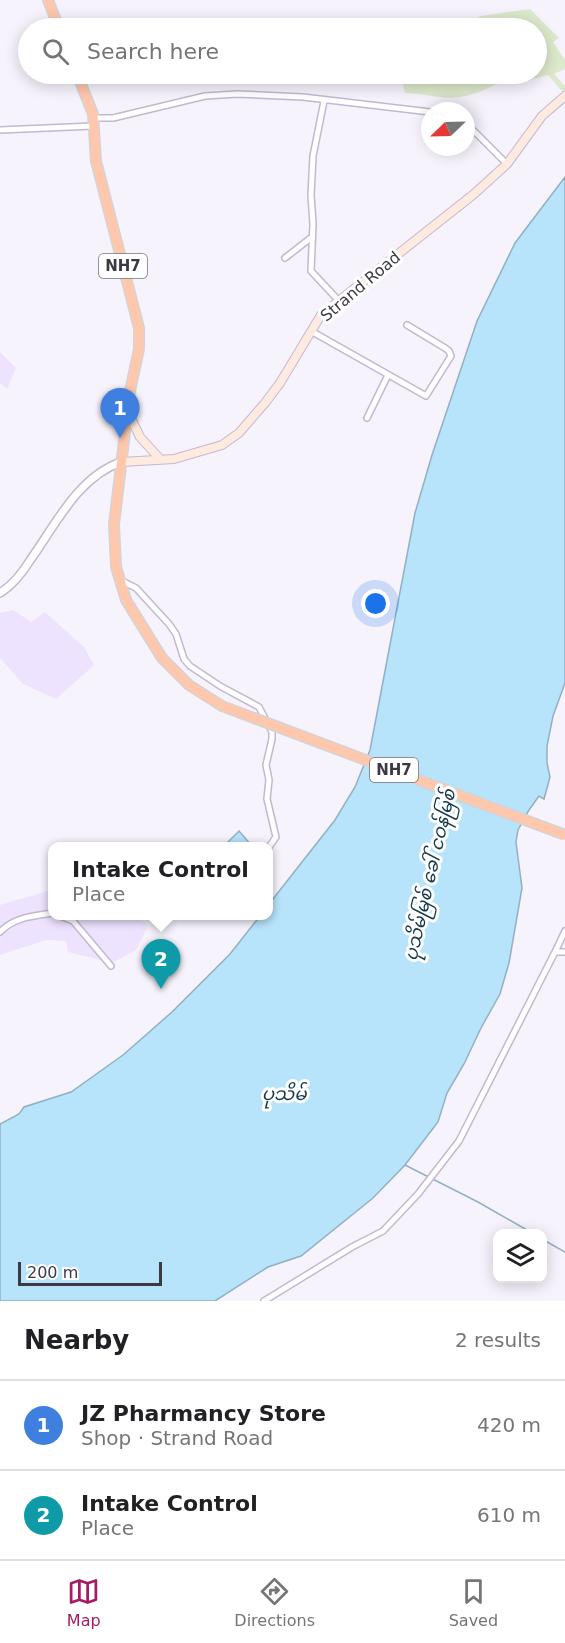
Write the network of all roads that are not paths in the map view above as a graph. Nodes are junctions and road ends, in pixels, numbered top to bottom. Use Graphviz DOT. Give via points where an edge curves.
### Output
graph roads {
  1 [pos="48,0"];
  2 [pos="55,18"];
  3 [pos="80,84"];
  4 [pos="565,96"];
  5 [pos="324,101"];
  6 [pos="421,111"];
  7 [pos="93,122"];
  8 [pos="0,130"];
  9 [pos="475,132"];
  10 [pos="507,164"];
  11 [pos="312,237"];
  12 [pos="285,258"];
  13 [pos="339,301"];
  14 [pos="407,325"];
  15 [pos="311,331"];
  16 [pos="388,375"];
  17 [pos="128,412"];
  18 [pos="367,418"];
  19 [pos="160,459"];
  20 [pos="121,462"];
  21 [pos="120,580"];
  22 [pos="0,593"];
  23 [pos="565,835"];
  24 [pos="273,842"];
  25 [pos="48,914"];
  26 [pos="71,920"];
  27 [pos="565,931"];
  28 [pos="0,932"];
  29 [pos="555,952"];
  30 [pos="565,952"];
  31 [pos="111,966"];
  32 [pos="264,1301"];
  1 -- 2 [label="highway"];
  3 -- 7 [label="highway, NH7"];
  4 -- 10 [label="main road, Strand Road" via="542,116"];
  5 -- 6 [label="street"];
  5 -- 7 [label="street" via="237,94 205,96"];
  5 -- 11 [label="street" via="313,156"];
  7 -- 8 [label="street"];
  7 -- 17 [label="highway, NH7" via="96,161 139,328"];
  9 -- 10 [label="street"];
  10 -- 13 [label="main road, Strand Road"];
  11 -- 12 [label="street"];
  11 -- 13 [label="street" via="311,271"];
  13 -- 15 [label="main road, Strand Road" via="321,315"];
  14 -- 16 [label="street" via="451,356 426,396"];
  15 -- 16 [label="street"];
  15 -- 19 [label="main road, Strand Road" via="280,383 239,433 222,445 174,459"];
  16 -- 18 [label="street"];
  17 -- 19 [label="main road" via="140,437"];
  17 -- 20 [label="highway, NH7"];
  19 -- 20 [label="main road, Strand Road"];
  20 -- 21 [label="highway, NH7" via="114,524"];
  20 -- 22 [label="street" via="108,466 82,486 26,567"];
  21 -- 23 [label="highway, NH7, bridge" via="126,600 162,658 189,685 222,706"];
  21 -- 24 [label="street" via="136,588 169,624 190,666 259,708 272,732 266,765 267,799 276,837"];
  25 -- 28 [label="street" via="16,920"];
  26 -- 31 [label="street"];
  27 -- 29 [label="street"];
  29 -- 30 [label="street"];
  29 -- 32 [label="street" via="459,1141 418,1194 382,1231"];
}
